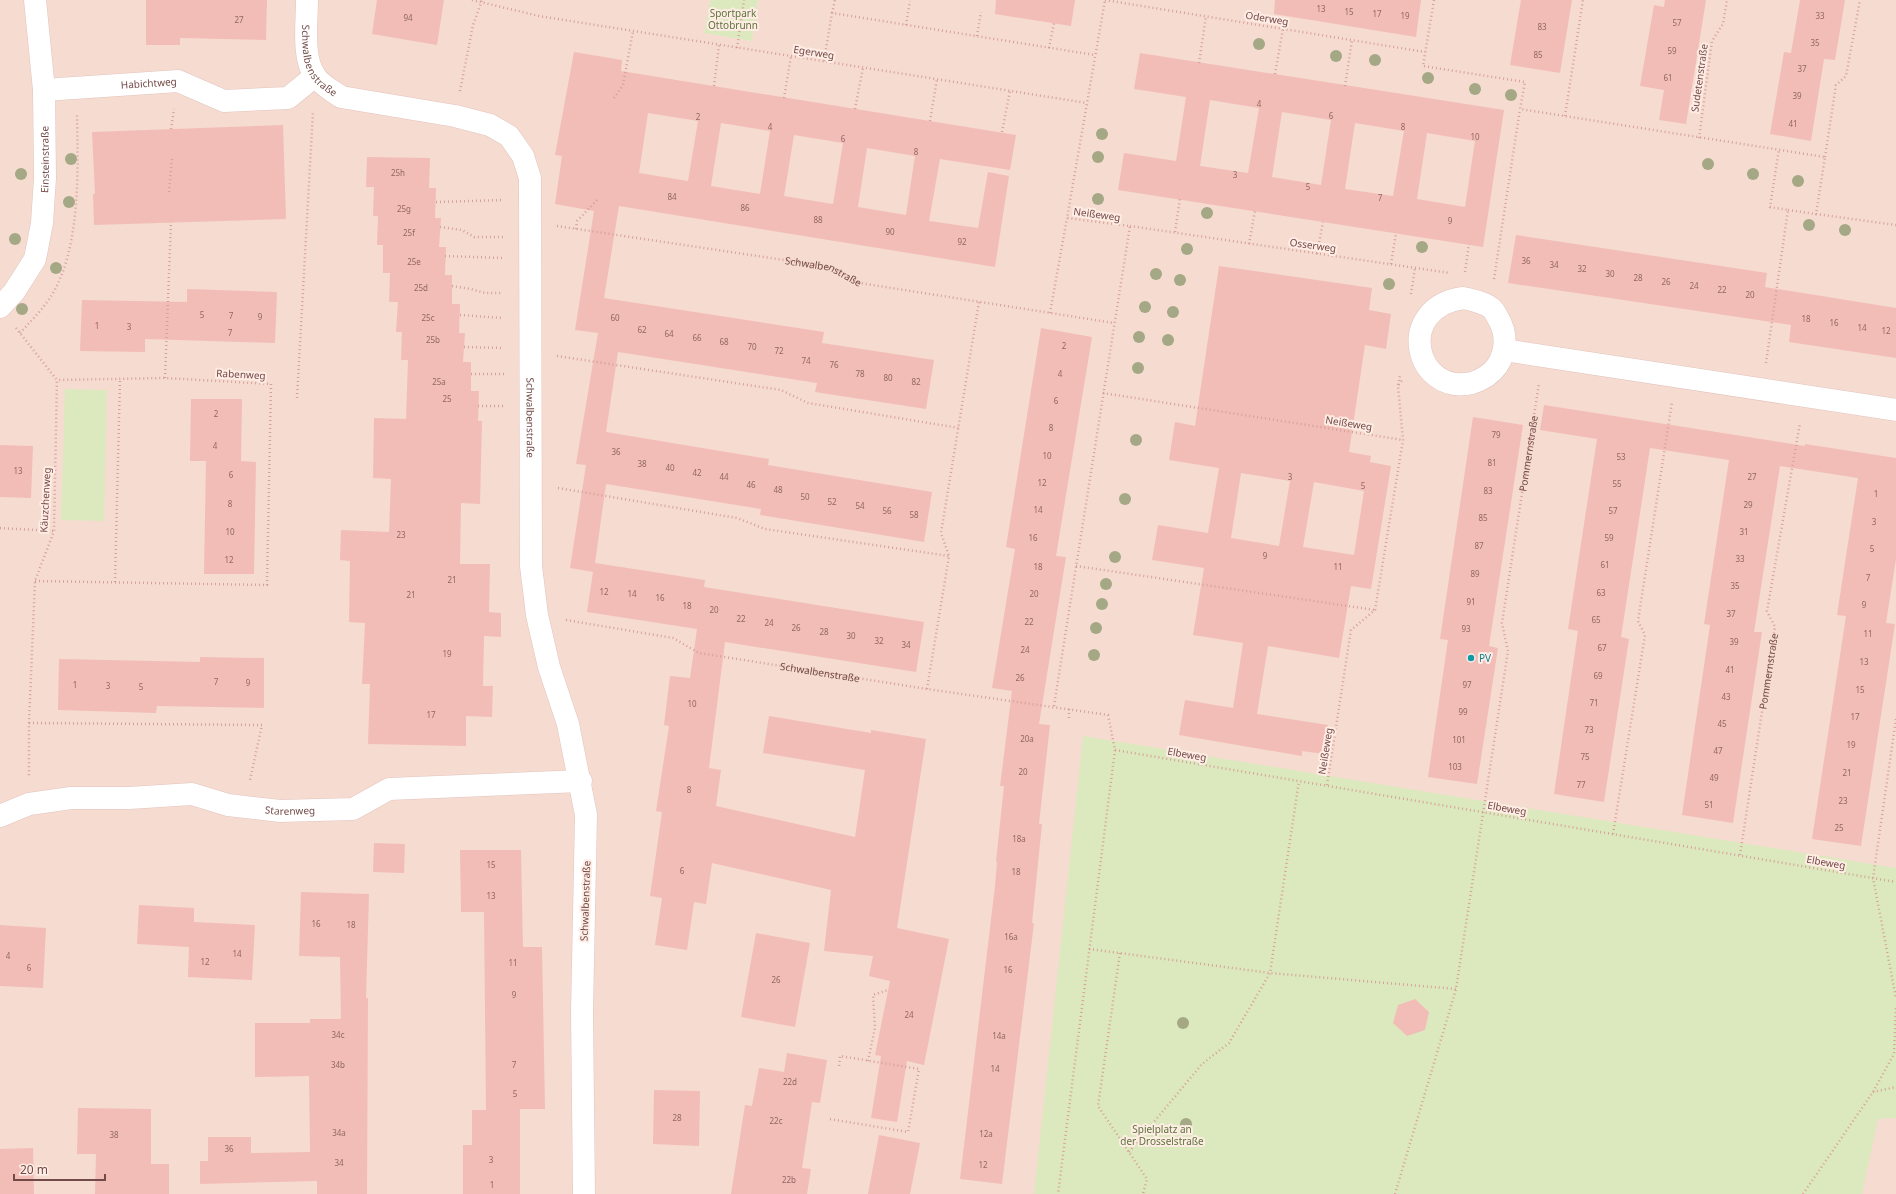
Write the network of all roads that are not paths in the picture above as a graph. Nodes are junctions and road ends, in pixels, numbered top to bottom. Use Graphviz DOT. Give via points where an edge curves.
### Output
graph roads {
  1 [pos="35,0"];
  2 [pos="307,0"];
  3 [pos="315,76"];
  4 [pos="44,90"];
  5 [pos="0,307"];
  6 [pos="1504,350"];
  7 [pos="1896,410"];
  8 [pos="581,781"];
  9 [pos="0,816"];
  10 [pos="584,1194"];
  1 -- 4 [label="street, Einsteinstraße"];
  2 -- 3 [label="street, Schwalbenstraße" via="307,59"];
  3 -- 4 [label="street, Habichtweg" via="288,98 224,101 178,81"];
  3 -- 8 [label="street, Schwalbenstraße" via="341,97 455,116 490,126 509,136 522,156 530,178 531,199 531,566 537,615 549,667 568,724"];
  4 -- 5 [label="street, Einsteinstraße" via="46,178 42,223 35,259 14,292"];
  6 -- 6 [label="street" via="1504,329 1492,308 1475,300 1463,298 1440,304 1424,322 1420,333 1422,357 1431,370 1444,380 1466,384 1486,377 1495,370"];
  6 -- 7 [label="street"];
  8 -- 9 [label="street, Starenweg" via="389,789 353,809 280,811 228,805 192,794 71,798 29,804"];
  8 -- 10 [label="street, Schwalbenstraße" via="586,815 587,850 582,1012"];
}
